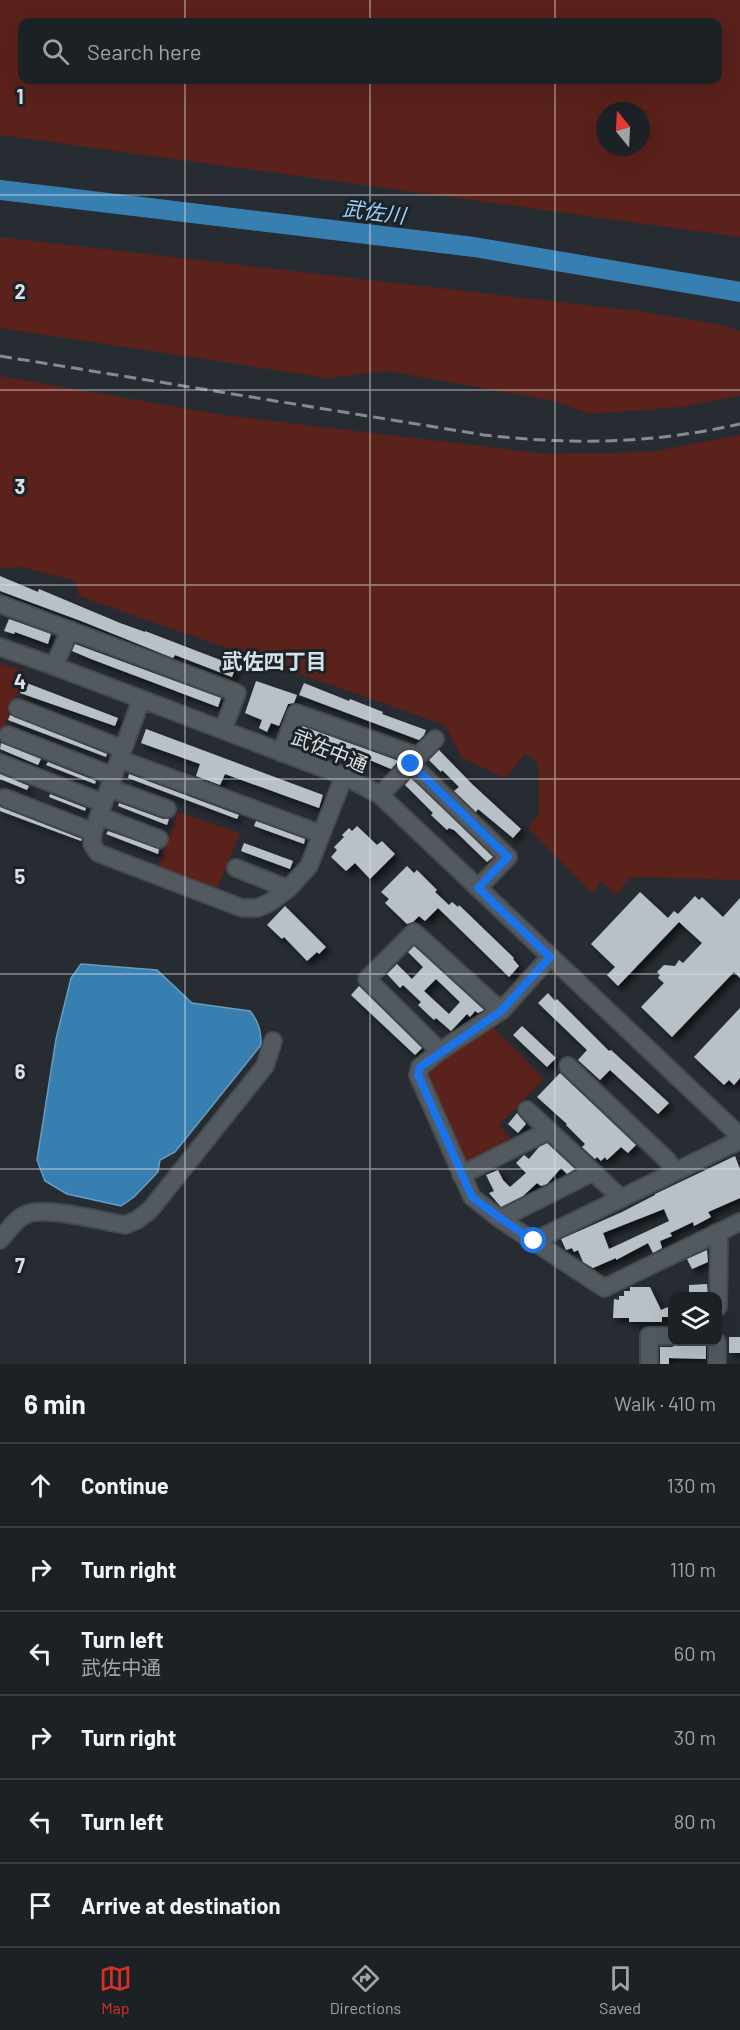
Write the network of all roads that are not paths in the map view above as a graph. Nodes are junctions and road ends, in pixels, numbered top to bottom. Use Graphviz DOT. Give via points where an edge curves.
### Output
graph roads {
  1 [pos="0,604"];
  2 [pos="70,630"];
  3 [pos="0,647"];
  4 [pos="54,666"];
  5 [pos="141,700"];
  6 [pos="18,708"];
  7 [pos="223,730"];
  8 [pos="8,735"];
  9 [pos="435,739"];
  10 [pos="281,753"];
  11 [pos="121,754"];
  12 [pos="414,760"];
  13 [pos="0,763"];
  14 [pos="344,776"];
  15 [pos="380,795"];
  16 [pos="6,798"];
  17 [pos="103,803"];
  18 [pos="167,809"];
  19 [pos="321,834"];
  20 [pos="159,839"];
  21 [pos="236,868"];
  22 [pos="478,888"];
  23 [pos="288,889"];
  24 [pos="550,957"];
  25 [pos="501,1011"];
  26 [pos="273,1041"];
  27 [pos="440,1051"];
  28 [pos="568,1066"];
  29 [pos="526,1110"];
  30 [pos="548,1131"];
  31 [pos="740,1138"];
  32 [pos="593,1172"];
  33 [pos="675,1172"];
  34 [pos="461,1174"];
  35 [pos="621,1198"];
  36 [pos="500,1218"];
  37 [pos="740,1222"];
  38 [pos="716,1233"];
  39 [pos="0,1240"];
  40 [pos="534,1241"];
  41 [pos="717,1292"];
  42 [pos="668,1336"];
  43 [pos="717,1346"];
  44 [pos="649,1364"];
  45 [pos="717,1364"];
  1 -- 2 [label="street"];
  2 -- 4 [label="street"];
  2 -- 7 [label="street" via="237,693"];
  3 -- 4 [label="street, 武佐中通"];
  4 -- 5 [label="street, 武佐中通"];
  5 -- 7 [label="street, 武佐中通"];
  5 -- 11 [label="street"];
  6 -- 11 [label="street"];
  7 -- 10 [label="street, 武佐中通"];
  8 -- 17 [label="street"];
  9 -- 12 [label="street"];
  10 -- 12 [label="street" via="296,713"];
  10 -- 14 [label="street, 武佐中通"];
  11 -- 17 [label="street"];
  11 -- 19 [label="street"];
  12 -- 15 [label="street"];
  12 -- 22 [label="street" via="508,857"];
  13 -- 17 [label="street"];
  14 -- 15 [label="street, 武佐中通"];
  14 -- 19 [label="street"];
  15 -- 22 [label="street, 武佐中通"];
  16 -- 17 [label="street"];
  17 -- 18 [label="street"];
  17 -- 20 [label="street"];
  17 -- 23 [label="street" via="92,844 98,853 242,908 257,908"];
  19 -- 23 [label="street" via="309,866"];
  21 -- 23 [label="street"];
  22 -- 24 [label="street, 武佐中通"];
  24 -- 25 [label="street"];
  24 -- 31 [label="street, 武佐中通"];
  25 -- 27 [label="street"];
  25 -- 27 [label="street" via="414,932 367,980"];
  26 -- 39 [label="street" via="266,1066 150,1210 137,1220 125,1225 44,1211 17,1220"];
  27 -- 34 [label="street" via="420,1067 418,1075"];
  28 -- 33 [label="street"];
  29 -- 30 [label="street"];
  30 -- 32 [label="street"];
  30 -- 34 [label="street"];
  31 -- 33 [label="street"];
  32 -- 35 [label="street"];
  32 -- 36 [label="street"];
  33 -- 35 [label="street"];
  34 -- 36 [label="street" via="472,1197"];
  35 -- 40 [label="street"];
  36 -- 40 [label="street"];
  37 -- 38 [label="street"];
  38 -- 40 [label="street" via="604,1288"];
  38 -- 41 [label="street"];
  42 -- 44 [label="street" via="649,1336"];
  43 -- 45 [label="street"];
}
